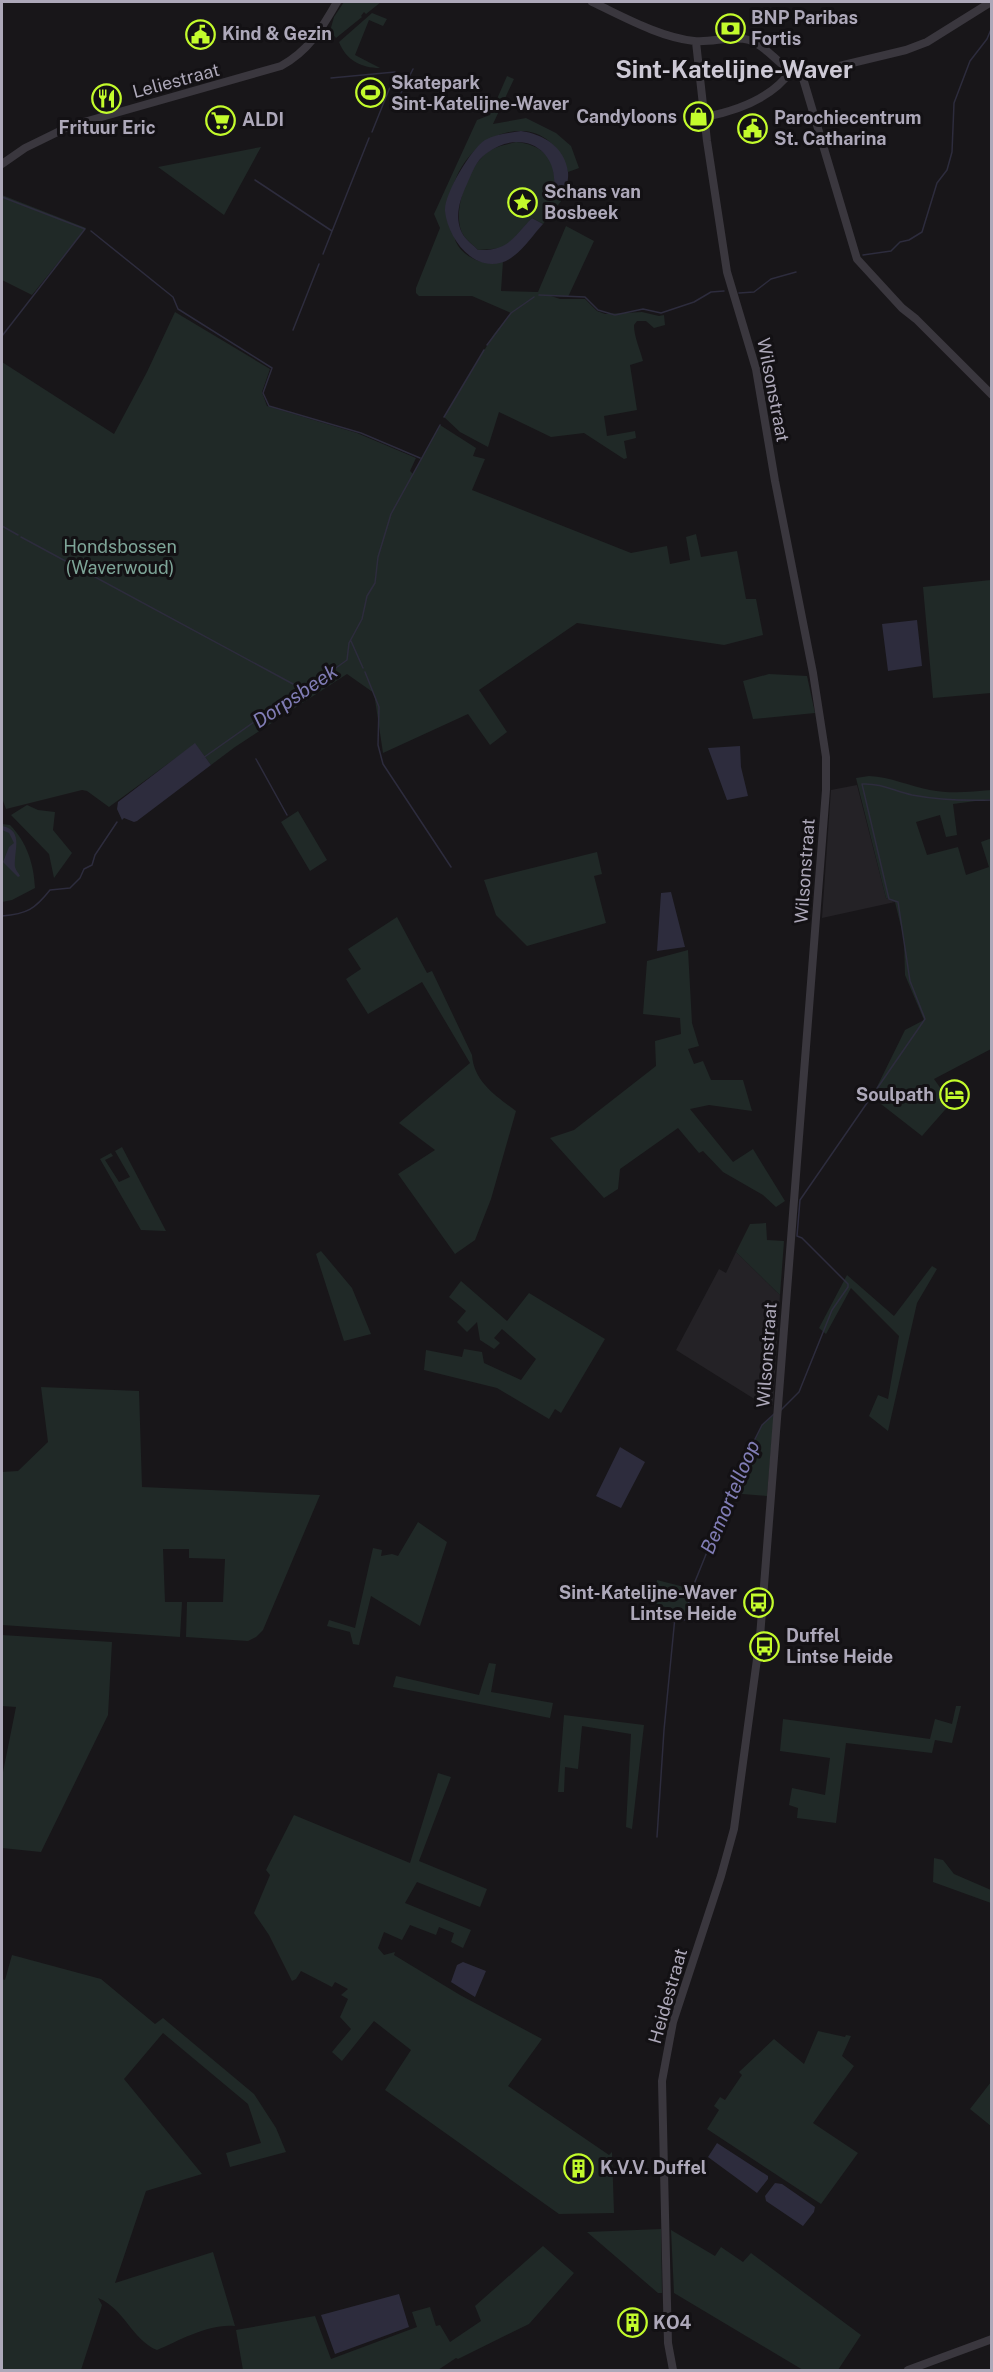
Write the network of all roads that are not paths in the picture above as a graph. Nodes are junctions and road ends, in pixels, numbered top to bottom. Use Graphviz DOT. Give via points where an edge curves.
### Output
graph roads {
  1 [pos="337,2"];
  2 [pos="592,2"];
  3 [pos="991,2"];
  4 [pos="696,42"];
  5 [pos="791,71"];
  6 [pos="802,75"];
  7 [pos="705,117"];
  8 [pos="2,164"];
  9 [pos="992,395"];
  10 [pos="760,1637"];
  11 [pos="992,2339"];
  12 [pos="673,2370"];
  13 [pos="908,2370"];
  1 -- 8 [label="street, Leliestraat" via="310,44 281,66 70,126"];
  2 -- 4 [label="street" via="666,35"];
  3 -- 6 [label="street" via="927,42"];
  4 -- 5 [label="street" via="748,40"];
  4 -- 7 [label="street, Wilsonstraat"];
  5 -- 6 [label="street"];
  5 -- 7 [label="street" via="769,93"];
  6 -- 9 [label="street" via="857,259"];
  7 -- 10 [label="street, Wilsonstraat" via="727,272 756,368 826,756"];
  10 -- 12 [label="street, Heidestraat" via="734,1829 673,2022 662,2081 668,2343"];
  11 -- 13 [label="street"];
}
